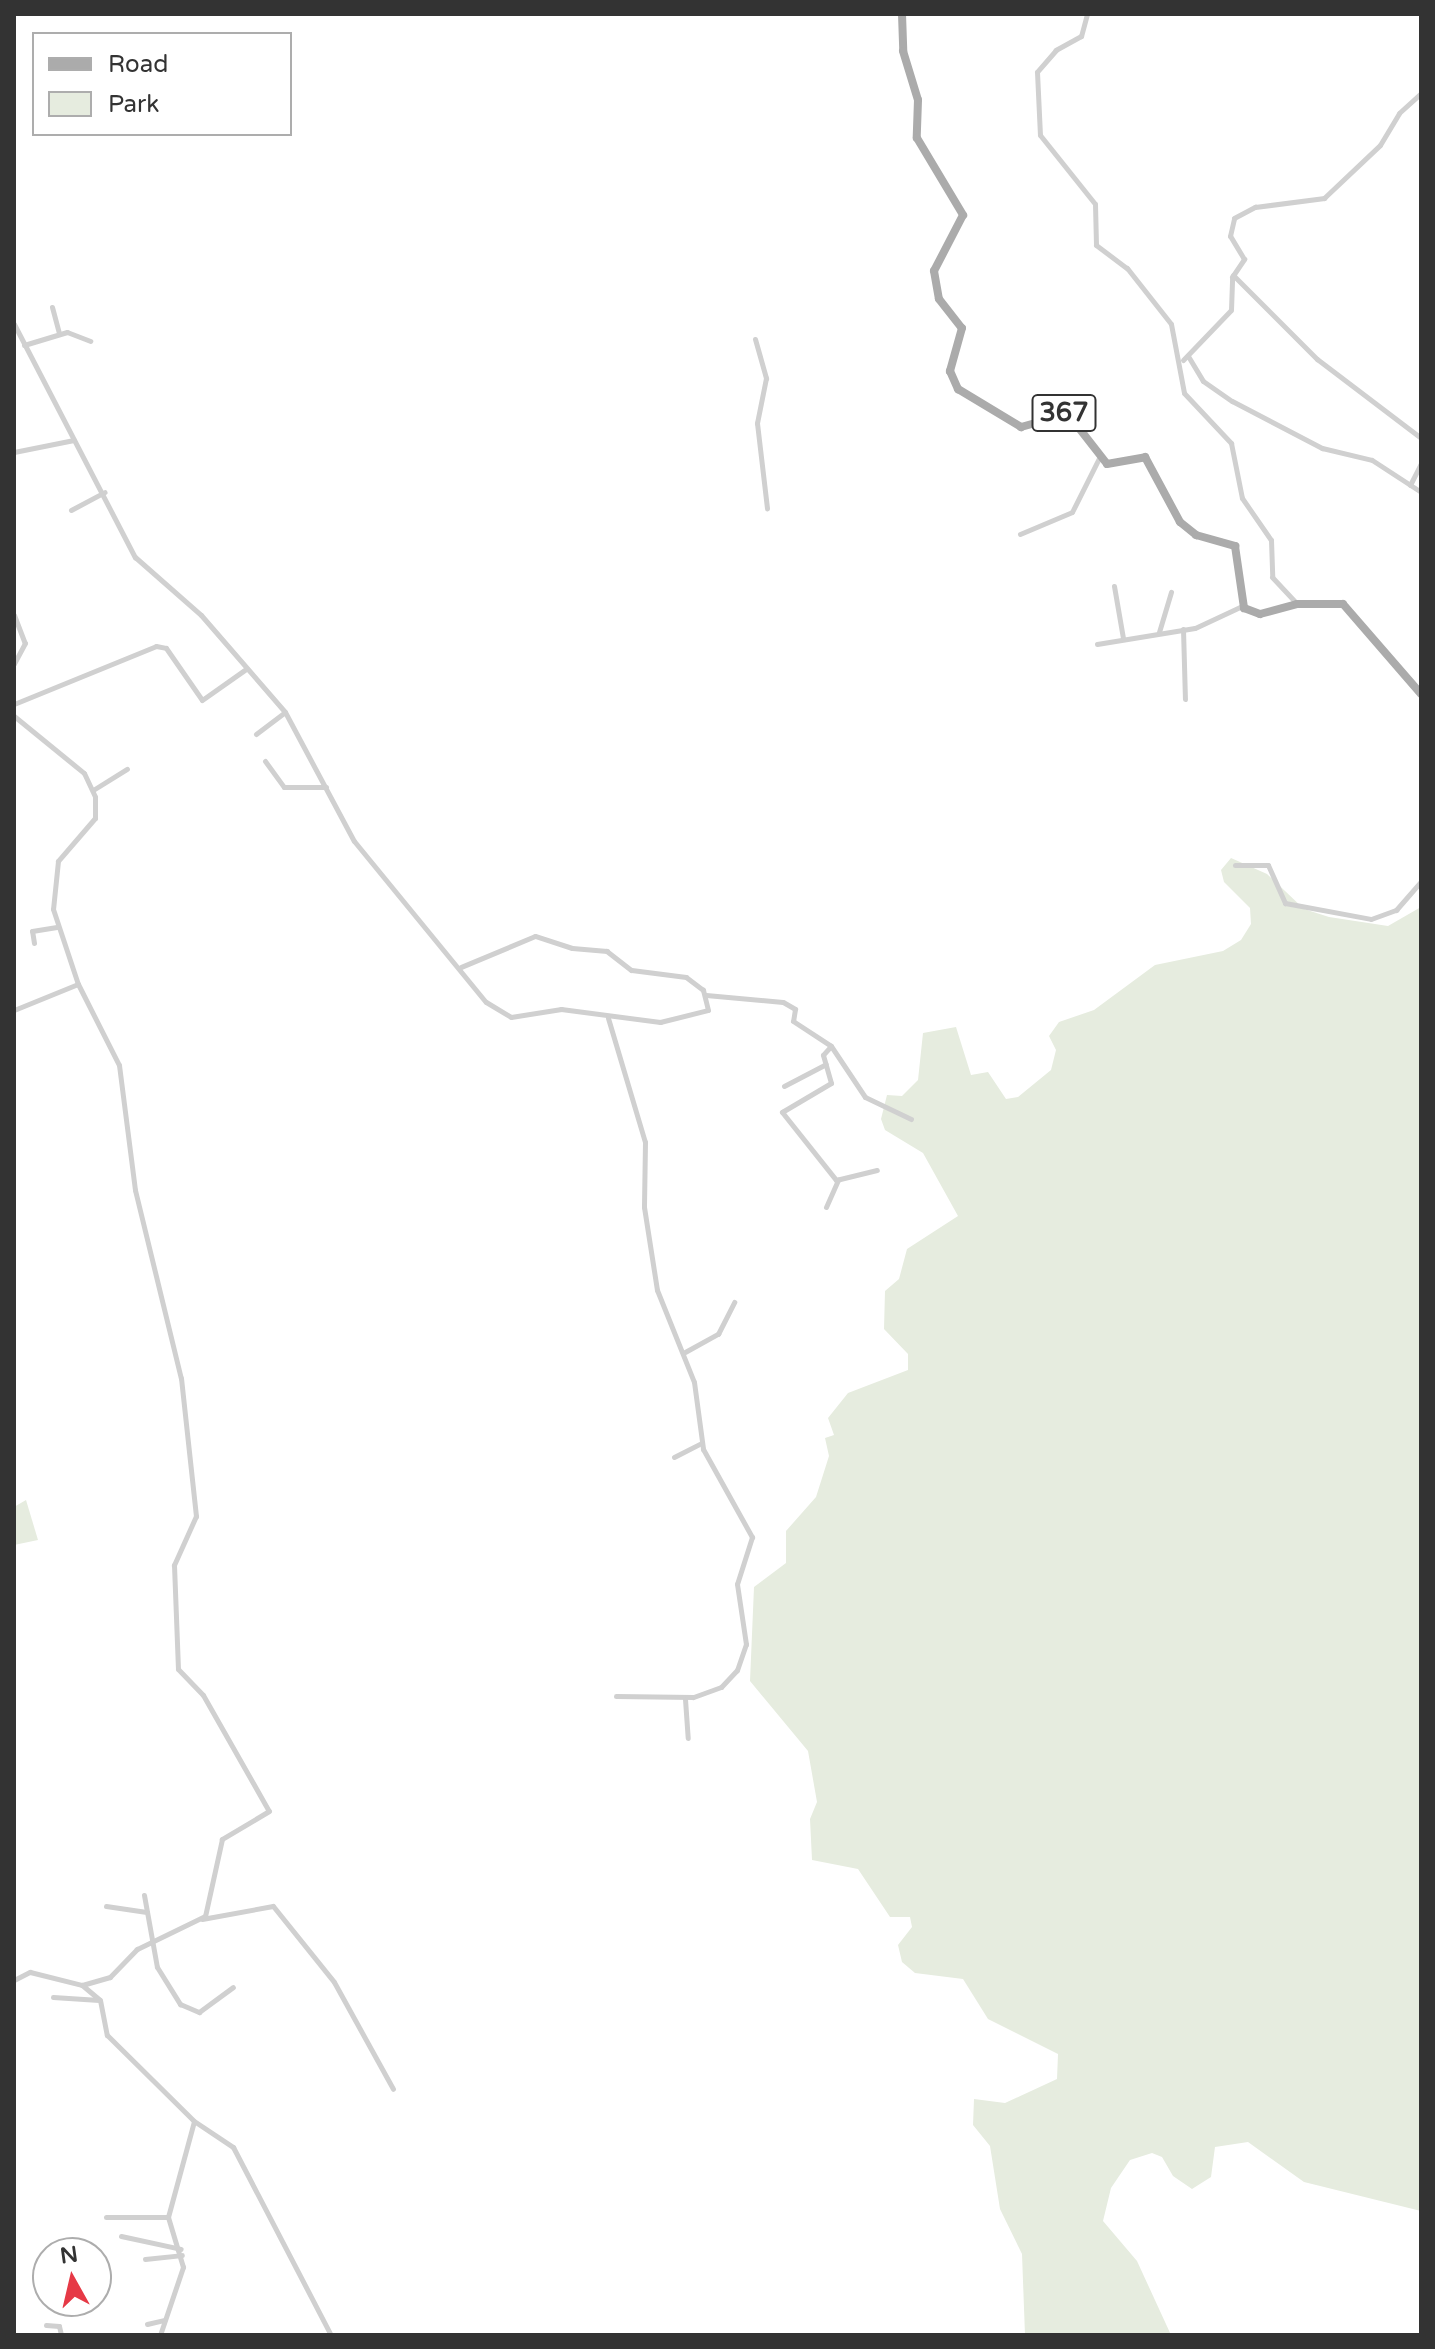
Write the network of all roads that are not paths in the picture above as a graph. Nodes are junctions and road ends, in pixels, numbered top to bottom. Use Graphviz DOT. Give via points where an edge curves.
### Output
graph roads {
  1 [pos="902,14"];
  2 [pos="1087,14"];
  3 [pos="1421,93"];
  4 [pos="1233,275"];
  5 [pos="52,307"];
  6 [pos="14,324"];
  7 [pos="59,333"];
  8 [pos="755,339"];
  9 [pos="90,341"];
  10 [pos="24,345"];
  11 [pos="1186,358"];
  12 [pos="1421,438"];
  13 [pos="74,440"];
  14 [pos="14,452"];
  15 [pos="1099,458"];
  16 [pos="1421,463"];
  17 [pos="1410,485"];
  18 [pos="105,492"];
  19 [pos="1421,492"];
  20 [pos="767,508"];
  21 [pos="71,510"];
  22 [pos="1020,534"];
  23 [pos="1114,586"];
  24 [pos="1171,592"];
  25 [pos="1297,604"];
  26 [pos="1242,606"];
  27 [pos="14,615"];
  28 [pos="1183,629"];
  29 [pos="1159,632"];
  30 [pos="1123,638"];
  31 [pos="1097,644"];
  32 [pos="14,664"];
  33 [pos="246,669"];
  34 [pos="1421,694"];
  35 [pos="1185,699"];
  36 [pos="14,704"];
  37 [pos="285,712"];
  38 [pos="14,716"];
  39 [pos="256,734"];
  40 [pos="265,761"];
  41 [pos="127,769"];
  42 [pos="326,787"];
  43 [pos="93,790"];
  44 [pos="1235,865"];
  45 [pos="1421,881"];
  46 [pos="57,927"];
  47 [pos="34,943"];
  48 [pos="461,967"];
  49 [pos="78,984"];
  50 [pos="706,995"];
  51 [pos="14,1010"];
  52 [pos="608,1018"];
  53 [pos="831,1046"];
  54 [pos="826,1064"];
  55 [pos="784,1086"];
  56 [pos="911,1119"];
  57 [pos="877,1170"];
  58 [pos="838,1180"];
  59 [pos="826,1207"];
  60 [pos="734,1302"];
  61 [pos="685,1352"];
  62 [pos="701,1443"];
  63 [pos="674,1457"];
  64 [pos="616,1696"];
  65 [pos="685,1699"];
  66 [pos="688,1738"];
  67 [pos="144,1895"];
  68 [pos="106,1906"];
  69 [pos="147,1912"];
  70 [pos="201,1919"];
  71 [pos="151,1943"];
  72 [pos="14,1980"];
  73 [pos="82,1985"];
  74 [pos="233,1987"];
  75 [pos="53,1997"];
  76 [pos="100,2000"];
  77 [pos="393,2089"];
  78 [pos="194,2121"];
  79 [pos="106,2217"];
  80 [pos="168,2217"];
  81 [pos="121,2236"];
  82 [pos="181,2252"];
  83 [pos="145,2259"];
  84 [pos="164,2320"];
  85 [pos="147,2324"];
  86 [pos="46,2325"];
  87 [pos="61,2335"];
  88 [pos="160,2335"];
  89 [pos="331,2335"];
  1 -- 15 [label="main road, 367" via="903,51 918,100 917,138 963,215 934,271 939,299 962,328 952,379 966,396 1021,427 1068,414"];
  2 -- 11 [label="street" via="1081,36 1056,50 1037,72 1040,135 1095,204 1096,245 1127,268 1163,312"];
  3 -- 4 [label="street" via="1399,113 1380,145 1324,198 1238,215 1230,236 1244,259"];
  4 -- 11 [label="street" via="1229,315"];
  4 -- 12 [label="street" via="1317,359"];
  5 -- 7 [label="street"];
  6 -- 10 [label="street"];
  7 -- 9 [label="street"];
  7 -- 10 [label="street"];
  8 -- 20 [label="street" via="766,378 757,432"];
  10 -- 13 [label="street"];
  11 -- 17 [label="street" via="1203,381 1232,401 1322,448 1372,460"];
  11 -- 25 [label="street" via="1184,393 1231,443 1242,498 1271,540 1272,577"];
  13 -- 14 [label="street"];
  13 -- 18 [label="street"];
  15 -- 22 [label="street" via="1072,512"];
  15 -- 26 [label="main road, 367" via="1108,464 1130,455 1147,458 1180,522 1196,535 1234,545"];
  16 -- 17 [label="street"];
  17 -- 19 [label="street"];
  18 -- 21 [label="street"];
  18 -- 33 [label="street" via="135,557 201,615"];
  23 -- 30 [label="street"];
  24 -- 29 [label="street"];
  25 -- 26 [label="main road" via="1260,614"];
  25 -- 34 [label="main road" via="1350,608"];
  26 -- 28 [label="street"];
  27 -- 32 [label="street" via="25,643"];
  28 -- 29 [label="street"];
  28 -- 35 [label="street"];
  29 -- 30 [label="street"];
  30 -- 31 [label="street"];
  33 -- 36 [label="street" via="201,700 166,648 156,646"];
  33 -- 37 [label="street"];
  37 -- 39 [label="street"];
  37 -- 42 [label="street"];
  38 -- 43 [label="street" via="84,773"];
  40 -- 42 [label="street" via="284,787"];
  41 -- 43 [label="street"];
  42 -- 48 [label="street" via="372,865"];
  43 -- 46 [label="street" via="95,818 55,868"];
  44 -- 45 [label="street" via="1268,865 1285,903 1371,919 1392,913"];
  46 -- 47 [label="street" via="32,931"];
  46 -- 49 [label="street"];
  48 -- 50 [label="street" via="535,936 574,949 607,951 631,970 681,975"];
  48 -- 52 [label="street" via="506,1016 561,1009"];
  49 -- 51 [label="street"];
  49 -- 70 [label="street" via="119,1065 135,1190 181,1378 196,1516 174,1565 178,1669 203,1695 269,1811 222,1839"];
  50 -- 52 [label="street" via="708,1010 696,1017"];
  50 -- 53 [label="street" via="783,1002 795,1009 793,1021"];
  52 -- 61 [label="street" via="645,1142 644,1207 657,1290"];
  53 -- 54 [label="street"];
  53 -- 56 [label="street" via="865,1097"];
  54 -- 55 [label="street"];
  54 -- 58 [label="street" via="831,1083 782,1112"];
  57 -- 58 [label="street"];
  58 -- 59 [label="street"];
  60 -- 61 [label="street" via="718,1334"];
  61 -- 62 [label="street"];
  62 -- 63 [label="street"];
  62 -- 65 [label="street" via="726,1496 751,1529 737,1584 746,1644 726,1682"];
  64 -- 65 [label="street"];
  65 -- 66 [label="street"];
  67 -- 69 [label="street"];
  68 -- 69 [label="street"];
  69 -- 71 [label="street"];
  70 -- 71 [label="street"];
  70 -- 77 [label="street" via="273,1906 334,1982"];
  71 -- 73 [label="street" via="110,1977"];
  71 -- 74 [label="street" via="160,1974 190,2012 214,2005"];
  72 -- 73 [label="street" via="30,1972"];
  73 -- 76 [label="street"];
  75 -- 76 [label="street"];
  76 -- 78 [label="street" via="107,2035"];
  78 -- 80 [label="street"];
  78 -- 89 [label="street" via="233,2147"];
  79 -- 80 [label="street"];
  80 -- 82 [label="street"];
  81 -- 82 [label="street"];
  82 -- 83 [label="street"];
  82 -- 84 [label="street" via="173,2305"];
  84 -- 85 [label="street"];
  84 -- 88 [label="street"];
  86 -- 87 [label="street" via="59,2326"];
}
